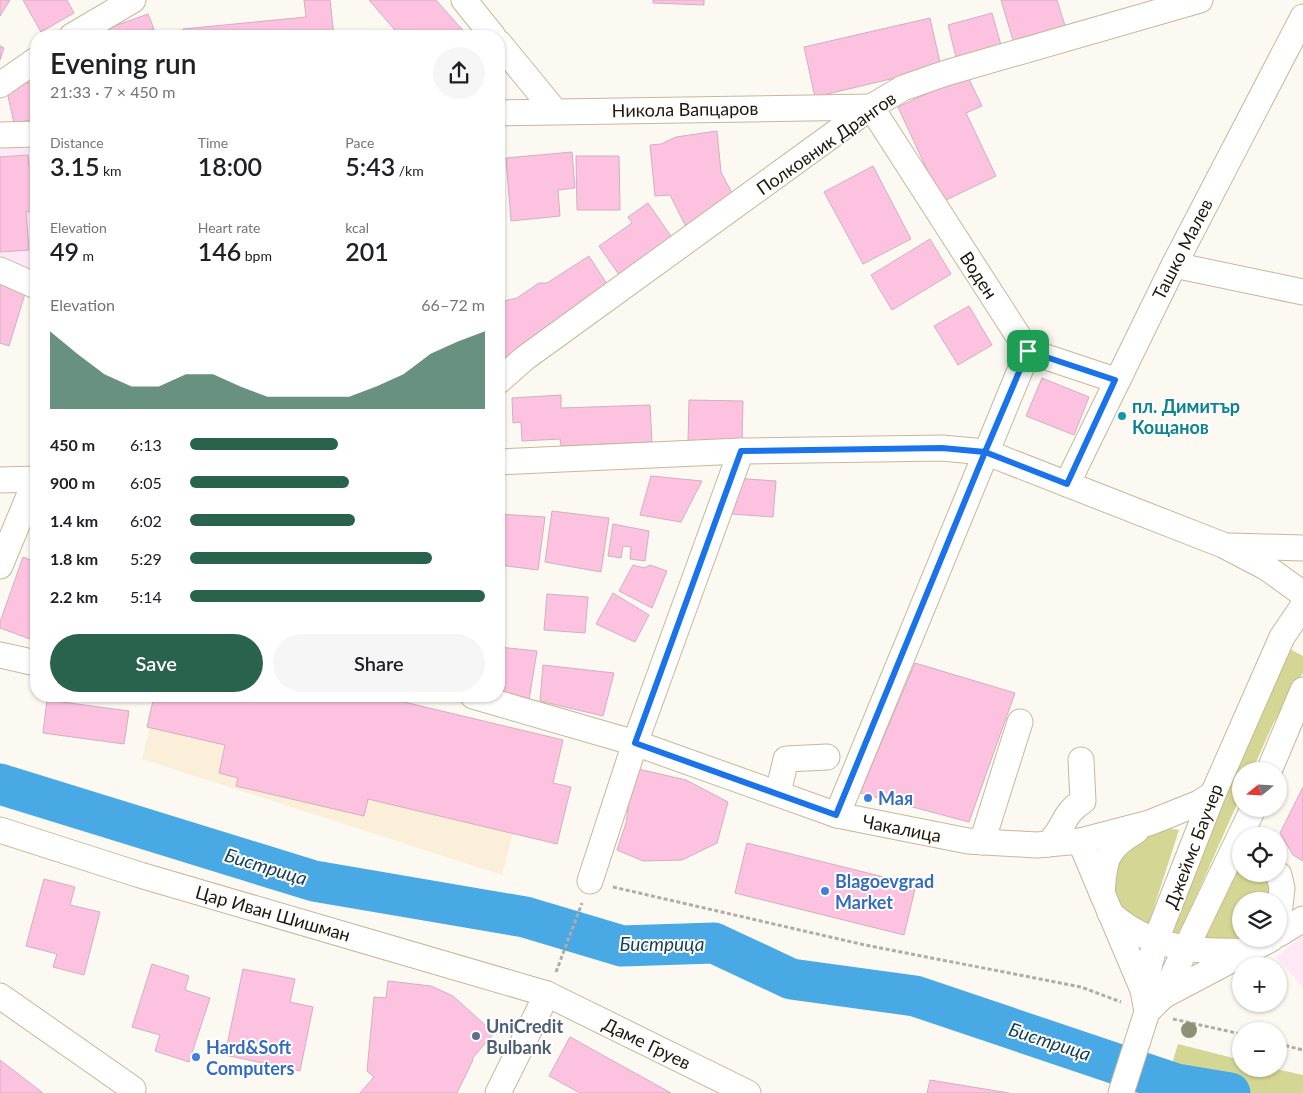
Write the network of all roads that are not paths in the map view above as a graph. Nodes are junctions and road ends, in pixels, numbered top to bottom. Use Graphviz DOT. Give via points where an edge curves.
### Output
graph roads {
  1 [pos="133,0"];
  2 [pos="464,0"];
  3 [pos="1200,0"];
  4 [pos="1303,17"];
  5 [pos="82,30"];
  6 [pos="489,30"];
  7 [pos="505,50"];
  8 [pos="30,64"];
  9 [pos="0,85"];
  10 [pos="871,107"];
  11 [pos="554,110"];
  12 [pos="505,113"];
  13 [pos="30,134"];
  14 [pos="0,135"];
  15 [pos="1174,265"];
  16 [pos="0,270"];
  17 [pos="30,283"];
  18 [pos="1303,292"];
  19 [pos="1028,351"];
  20 [pos="505,376"];
  21 [pos="1115,380"];
  22 [pos="741,451"];
  23 [pos="985,452"];
  24 [pos="505,462"];
  25 [pos="30,479"];
  26 [pos="0,480"];
  27 [pos="1067,484"];
  28 [pos="30,494"];
  29 [pos="1223,546"];
  30 [pos="1303,548"];
  31 [pos="0,566"];
  32 [pos="1303,594"];
  33 [pos="1303,606"];
  34 [pos="0,655"];
  35 [pos="30,662"];
  36 [pos="1303,690"];
  37 [pos="494,702"];
  38 [pos="1020,722"];
  39 [pos="635,743"];
  40 [pos="827,757"];
  41 [pos="1081,760"];
  42 [pos="1273,762"];
  43 [pos="778,793"];
  44 [pos="1213,794"];
  45 [pos="836,815"];
  46 [pos="1248,818"];
  47 [pos="1149,823"];
  48 [pos="1,836"];
  49 [pos="1080,841"];
  50 [pos="982,842"];
  51 [pos="1048,844"];
  52 [pos="590,882"];
  53 [pos="1284,882"];
  54 [pos="1303,890"];
  55 [pos="1106,904"];
  56 [pos="1303,919"];
  57 [pos="1287,929"];
  58 [pos="1156,940"];
  59 [pos="1255,947"];
  60 [pos="1184,948"];
  61 [pos="1248,951"];
  62 [pos="547,994"];
  63 [pos="0,996"];
  64 [pos="1144,1000"];
  65 [pos="133,1089"];
  66 [pos="498,1093"];
  67 [pos="748,1093"];
  68 [pos="1121,1093"];
  1 -- 5 [label="street"];
  2 -- 6 [label="street"];
  3 -- 10 [label="street, Полковник Дрангов" via="946,73 903,88"];
  4 -- 15 [label="street, Ташко Малев"];
  7 -- 11 [label="street"];
  8 -- 9 [label="street"];
  10 -- 11 [label="street, Никола Вапцаров"];
  10 -- 19 [label="street, Воден"];
  10 -- 20 [label="street, Полковник Дрангов"];
  11 -- 12 [label="street, Никола Вапцаров"];
  13 -- 14 [label="street"];
  15 -- 18 [label="street"];
  15 -- 21 [label="street, Ташко Малев"];
  16 -- 17 [label="street"];
  19 -- 21 [label="street"];
  19 -- 23 [label="street"];
  21 -- 27 [label="street, Ташко Малев"];
  22 -- 23 [label="street" via="942,448"];
  22 -- 24 [label="street"];
  22 -- 39 [label="street"];
  23 -- 27 [label="street"];
  23 -- 45 [label="street"];
  25 -- 26 [label="street"];
  27 -- 29 [label="street"];
  28 -- 31 [label="street"];
  29 -- 30 [label="street"];
  29 -- 32 [label="street" via="1267,568"];
  33 -- 44 [label="street, Джеймс Баучер" via="1282,636"];
  34 -- 35 [label="street"];
  36 -- 42 [label="street"];
  37 -- 39 [label="street, Чакалица"];
  38 -- 50 [label="street"];
  39 -- 43 [label="street, Чакалица"];
  39 -- 52 [label="street"];
  40 -- 43 [label="street" via="786,760"];
  41 -- 51 [label="street" via="1084,801 1066,814 1056,837"];
  43 -- 45 [label="street, Чакалица"];
  44 -- 47 [label="street, Чакалица" via="1200,803"];
  44 -- 58 [label="street, Джеймс Баучер"];
  45 -- 50 [label="street, Чакалица"];
  46 -- 60 [label="street, Джеймс Баучер"];
  47 -- 49 [label="street, Чакалица"];
  47 -- 55 [label="street" via="1113,847 1103,875"];
  48 -- 62 [label="street, Цар Иван Шишман"];
  49 -- 51 [label="street, Чакалица"];
  49 -- 55 [label="street"];
  50 -- 51 [label="street, Чакалица"];
  53 -- 54 [label="street"];
  55 -- 58 [label="street" via="1136,933"];
  55 -- 64 [label="street"];
  56 -- 57 [label="street"];
  58 -- 60 [label="street"];
  58 -- 64 [label="street, Джеймс Баучер"];
  59 -- 61 [label="street"];
  60 -- 61 [label="street" via="1212,953"];
  60 -- 64 [label="street, Джеймс Баучер"];
  61 -- 64 [label="street"];
  62 -- 66 [label="street"];
  62 -- 67 [label="street, Даме Груев"];
  63 -- 65 [label="street"];
  64 -- 68 [label="street, Джеймс Баучер"];
}
